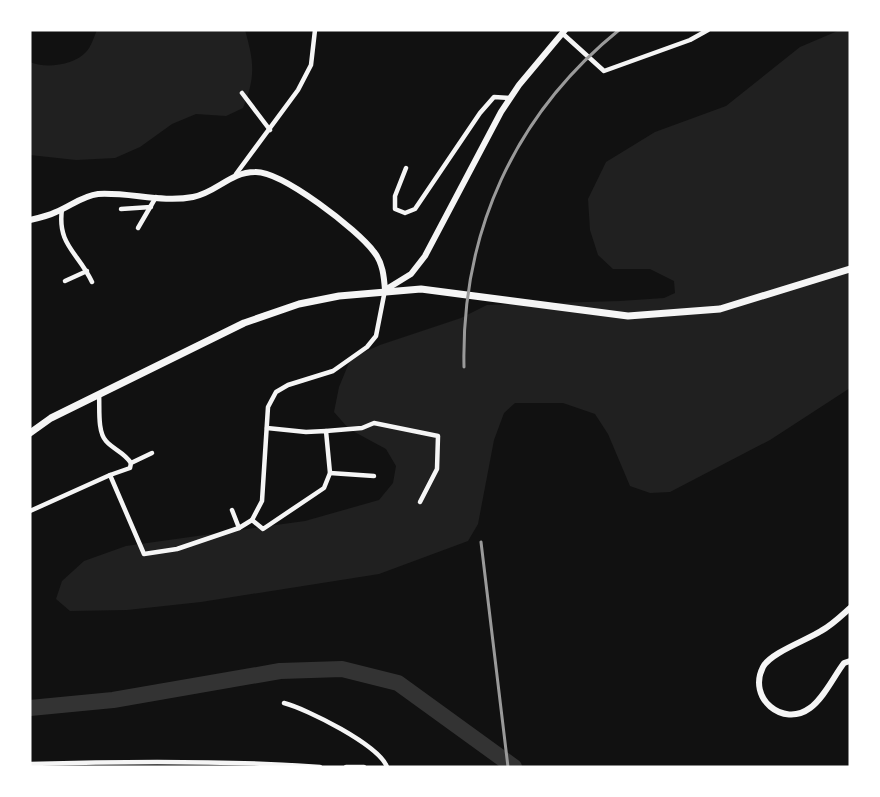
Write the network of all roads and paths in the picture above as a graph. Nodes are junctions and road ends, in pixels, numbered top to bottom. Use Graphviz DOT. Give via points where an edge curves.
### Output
graph roads {
  1 [pos="315,30"];
  2 [pos="708,30"];
  3 [pos="563,31"];
  4 [pos="242,93"];
  5 [pos="510,98"];
  6 [pos="270,129"];
  7 [pos="406,168"];
  8 [pos="236,174"];
  9 [pos="156,198"];
  10 [pos="151,207"];
  11 [pos="62,209"];
  12 [pos="121,209"];
  13 [pos="30,220"];
  14 [pos="138,228"];
  15 [pos="850,269"];
  16 [pos="87,271"];
  17 [pos="65,281"];
  18 [pos="92,282"];
  19 [pos="385,290"];
  20 [pos="99,394"];
  21 [pos="267,428"];
  22 [pos="326,431"];
  23 [pos="30,433"];
  24 [pos="152,453"];
  25 [pos="131,463"];
  26 [pos="330,473"];
  27 [pos="110,475"];
  28 [pos="374,476"];
  29 [pos="427,488"];
  30 [pos="434,491"];
  31 [pos="420,502"];
  32 [pos="232,510"];
  33 [pos="30,511"];
  34 [pos="252,520"];
  35 [pos="239,528"];
  36 [pos="850,608"];
  37 [pos="850,661"];
  38 [pos="284,703"];
  39 [pos="30,764"];
  40 [pos="320,767"];
  41 [pos="346,767"];
  42 [pos="364,767"];
  43 [pos="387,767"];
  1 -- 6 [label="street" via="311,65"];
  2 -- 3 [label="street" via="604,71"];
  3 -- 5 [label="street"];
  4 -- 6 [label="street"];
  5 -- 7 [label="street" via="494,97 415,209 405,213 395,208 395,196"];
  5 -- 19 [label="street" via="425,256 411,274"];
  6 -- 8 [label="street"];
  8 -- 9 [label="street" via="195,197"];
  8 -- 19 [label="street" via="256,172 285,180 366,242 384,272"];
  9 -- 10 [label="street"];
  9 -- 11 [label="street" via="99,194 85,196"];
  10 -- 12 [label="street"];
  10 -- 14 [label="street"];
  11 -- 13 [label="street"];
  11 -- 16 [label="street" via="63,238"];
  15 -- 19 [label="main road" via="720,309 678,314 628,316 421,289"];
  16 -- 17 [label="street"];
  16 -- 18 [label="street"];
  19 -- 20 [label="main road" via="299,304 255,319"];
  19 -- 21 [label="street" via="376,336 367,347 333,371 276,392 268,407"];
  20 -- 23 [label="main road"];
  20 -- 25 [label="street" via="105,440"];
  21 -- 22 [label="street"];
  21 -- 34 [label="street" via="261,501"];
  22 -- 26 [label="street"];
  22 -- 29 [label="street" via="374,423 438,436 437,469"];
  24 -- 25 [label="street"];
  25 -- 27 [label="street" via="130,468"];
  26 -- 28 [label="street"];
  26 -- 34 [label="street" via="324,488 263,529"];
  27 -- 33 [label="street"];
  27 -- 35 [label="street" via="144,554 177,549"];
  29 -- 30 [label="street"];
  29 -- 31 [label="street"];
  32 -- 35 [label="street"];
  34 -- 35 [label="street"];
  36 -- 37 [label="street" via="822,631 770,659 763,666 758,685 761,697 779,713 797,714 811,707 844,663"];
  38 -- 43 [label="street" via="304,708 348,733 384,758"];
  39 -- 40 [label="street" via="206,760"];
  41 -- 42 [label="street"];
}
